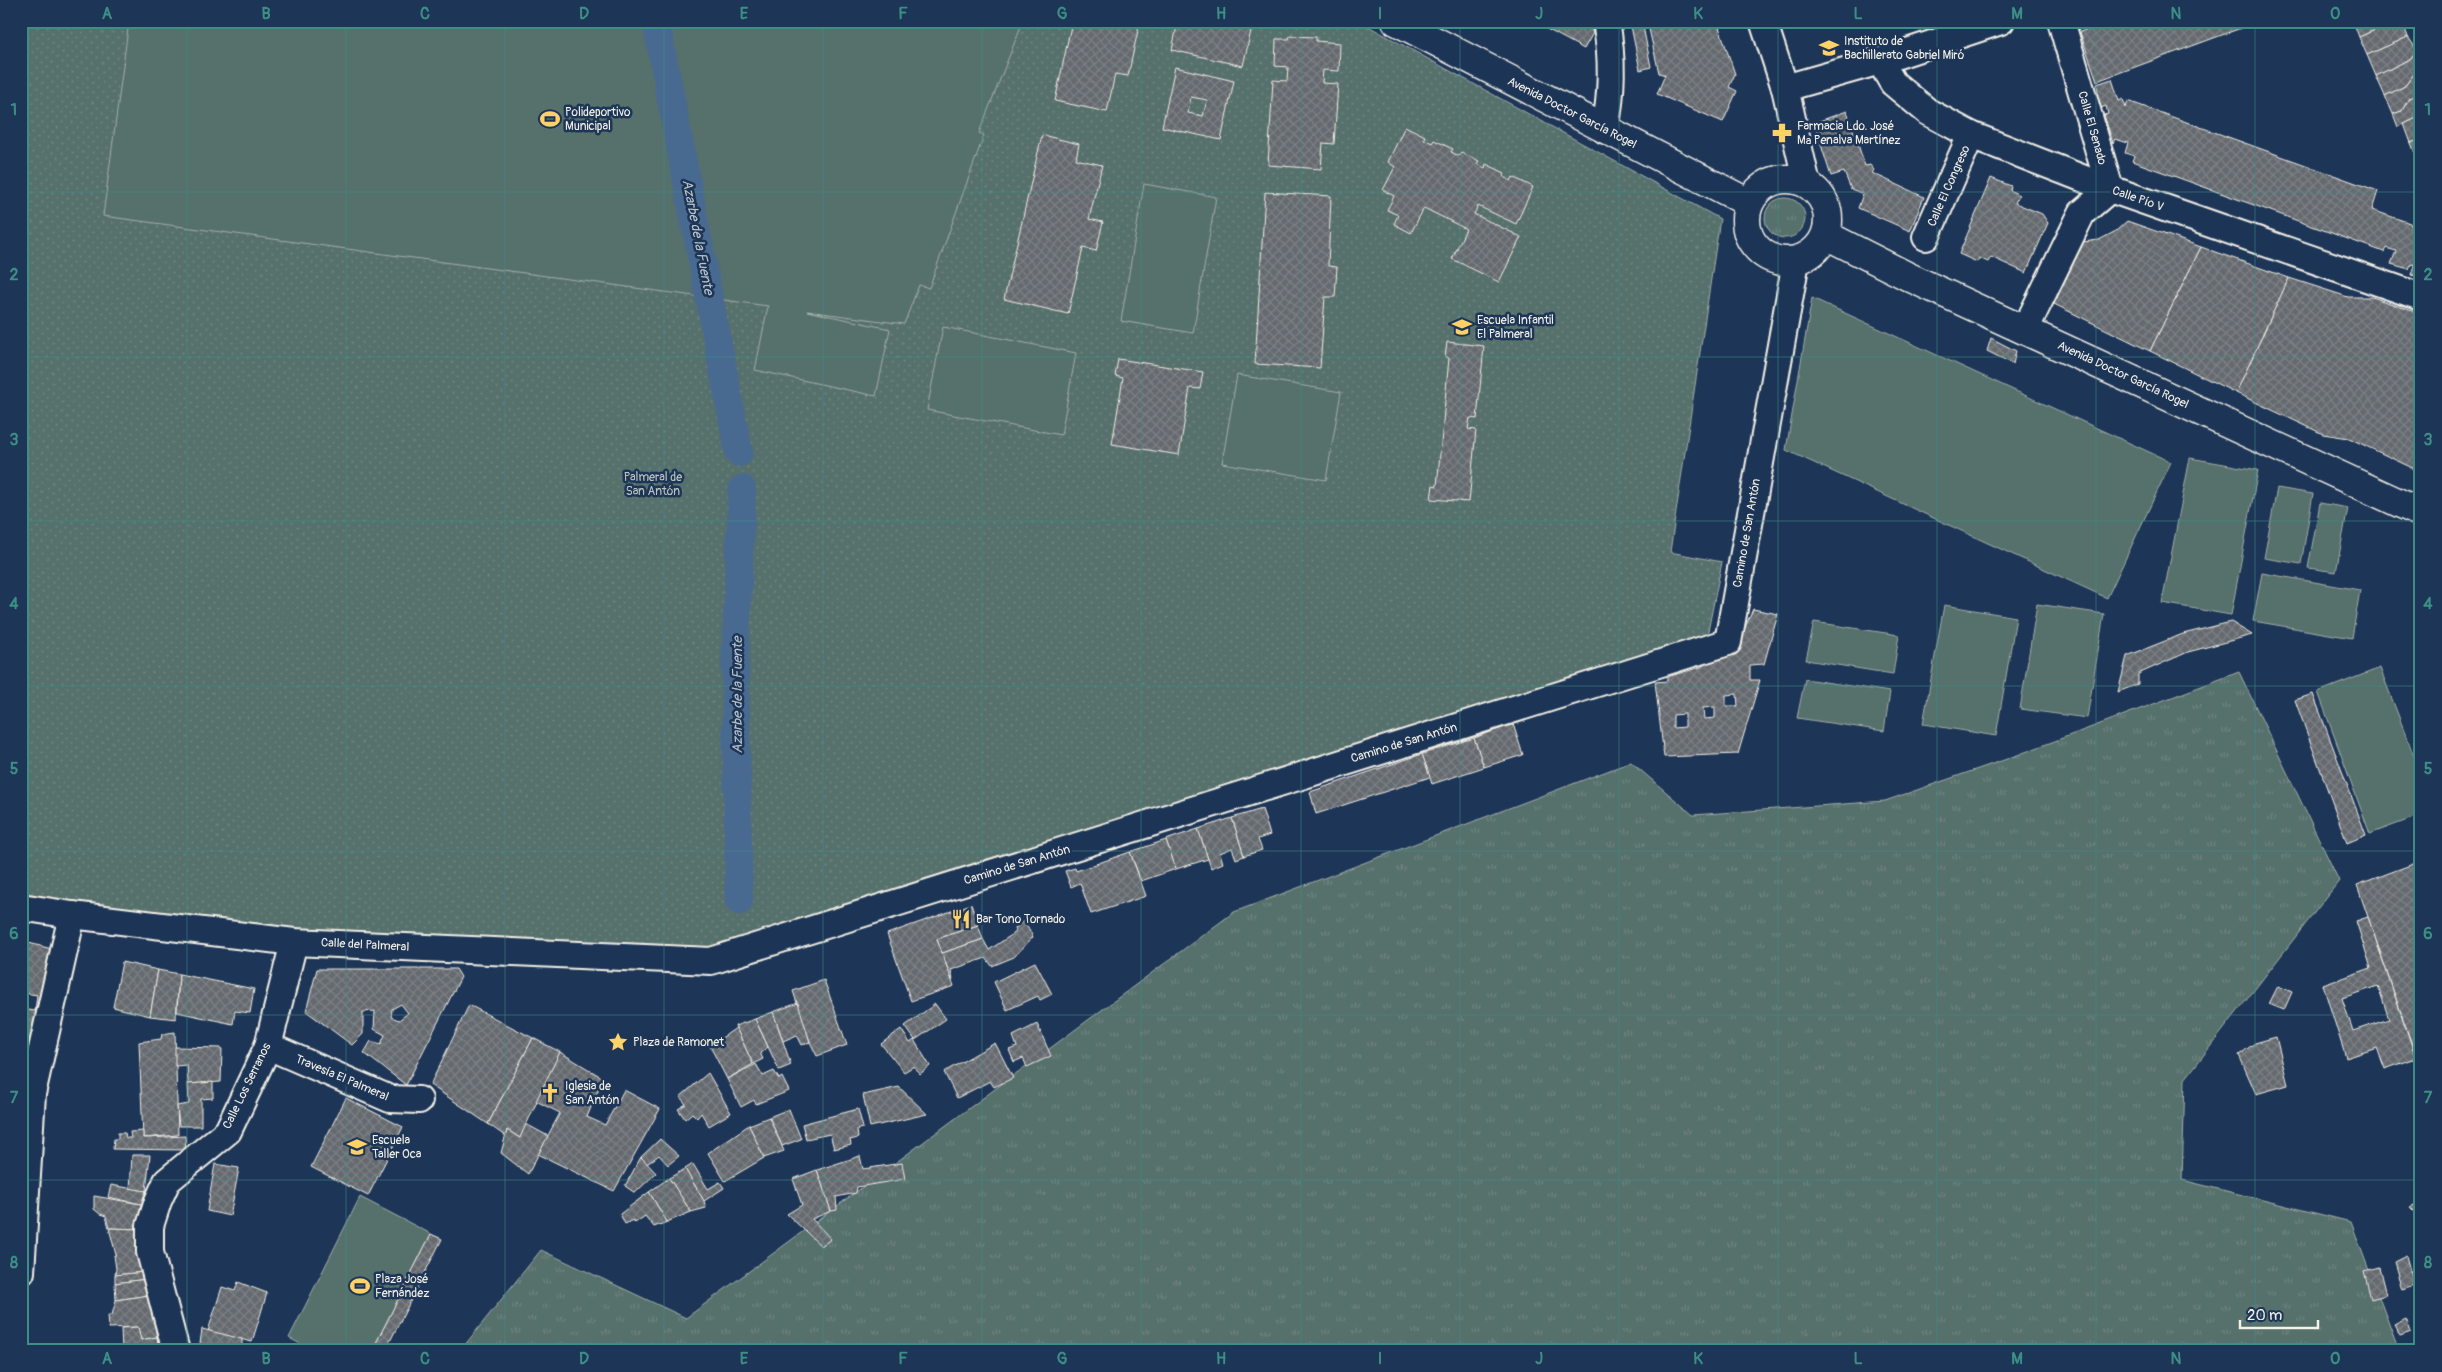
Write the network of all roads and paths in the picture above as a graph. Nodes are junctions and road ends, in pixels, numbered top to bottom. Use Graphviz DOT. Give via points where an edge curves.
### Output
graph roads {
  1 [pos="1396,21"];
  2 [pos="1606,21"];
  3 [pos="1763,21"];
  4 [pos="2001,21"];
  5 [pos="2061,21"];
  6 [pos="1880,61"];
  7 [pos="1785,88"];
  8 [pos="1605,130"];
  9 [pos="1972,135"];
  10 [pos="1807,184"];
  11 [pos="2110,189"];
  12 [pos="1749,203"];
  13 [pos="1826,235"];
  14 [pos="1926,237"];
  15 [pos="1796,261"];
  16 [pos="2421,297"];
  17 [pos="2025,330"];
  18 [pos="2421,513"];
  19 [pos="21,907"];
  20 [pos="72,916"];
  21 [pos="294,942"];
  22 [pos="711,960"];
  23 [pos="268,1046"];
  24 [pos="419,1100"];
  25 [pos="21,1272"];
  26 [pos="176,1351"];
  1 -- 8 [label="street, Avenida Doctor García Rogel"];
  2 -- 8 [label="street" via="1612,72"];
  3 -- 7 [label="street"];
  4 -- 6 [label="street"];
  5 -- 11 [label="street, Calle El Senado"];
  6 -- 7 [label="street"];
  6 -- 9 [label="street, Calle Pío V" via="1893,84 1928,112"];
  7 -- 10 [label="street"];
  8 -- 12 [label="street, Avenida Doctor García Rogel"];
  9 -- 11 [label="street, Calle Pío V"];
  9 -- 14 [label="street, Calle El Congreso"];
  10 -- 12 [label="street" via="1791,179 1774,181 1759,189"];
  10 -- 13 [label="street" via="1826,206"];
  11 -- 16 [label="street, Calle Pío V"];
  11 -- 17 [label="street" via="2082,212"];
  12 -- 15 [label="street" via="1745,226 1754,247 1773,260"];
  13 -- 15 [label="street" via="1819,247"];
  13 -- 17 [label="street, Avenida Doctor García Rogel"];
  15 -- 22 [label="street, Camino de San Antón" via="1728,642"];
  17 -- 18 [label="street, Avenida Doctor García Rogel"];
  19 -- 20 [label="street, Calle del Palmeral"];
  20 -- 21 [label="street, Calle del Palmeral"];
  20 -- 25 [label="street" via="32,1094"];
  21 -- 22 [label="street, Calle del Palmeral"];
  21 -- 23 [label="street, Calle Los Serranos"];
  23 -- 24 [label="street, Travesía El Palmeral" via="390,1099"];
  23 -- 26 [label="street, Calle Los Serranos" via="228,1131 167,1181 150,1226 150,1252"];
}
